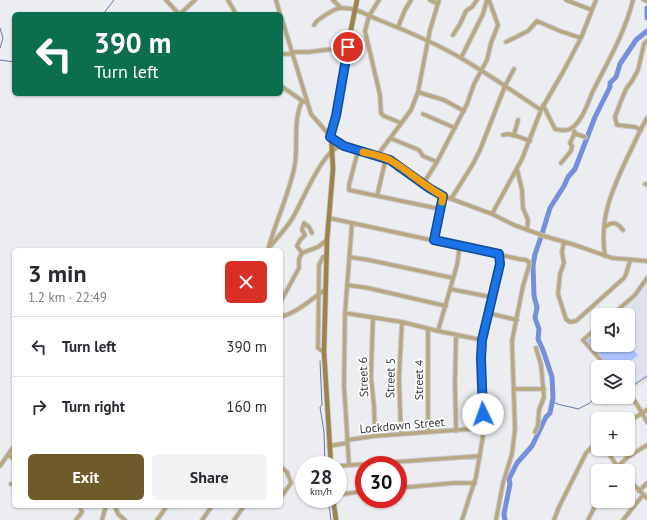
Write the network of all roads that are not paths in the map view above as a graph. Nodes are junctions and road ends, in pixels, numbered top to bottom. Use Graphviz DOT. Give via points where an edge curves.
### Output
graph roads {
  1 [pos="166,0"];
  2 [pos="196,0"];
  3 [pos="228,0"];
  4 [pos="276,0"];
  5 [pos="333,0"];
  6 [pos="357,0"];
  7 [pos="379,0"];
  8 [pos="411,0"];
  9 [pos="430,0"];
  10 [pos="477,0"];
  11 [pos="481,0"];
  12 [pos="487,0"];
  13 [pos="566,0"];
  14 [pos="596,0"];
  15 [pos="633,0"];
  16 [pos="438,2"];
  17 [pos="340,8"];
  18 [pos="355,10"];
  19 [pos="592,10"];
  20 [pos="178,12"];
  21 [pos="182,12"];
  22 [pos="235,12"];
  23 [pos="280,12"];
  24 [pos="369,16"];
  25 [pos="283,22"];
  26 [pos="314,25"];
  27 [pos="398,27"];
  28 [pos="453,35"];
  29 [pos="581,38"];
  30 [pos="647,41"];
  31 [pos="429,42"];
  32 [pos="506,42"];
  33 [pos="348,47"];
  34 [pos="293,53"];
  35 [pos="283,54"];
  36 [pos="461,58"];
  37 [pos="514,69"];
  38 [pos="482,71"];
  39 [pos="505,86"];
  40 [pos="283,87"];
  41 [pos="418,92"];
  42 [pos="302,101"];
  43 [pos="307,103"];
  44 [pos="543,105"];
  45 [pos="540,110"];
  46 [pos="464,111"];
  47 [pos="423,114"];
  48 [pos="647,118"];
  49 [pos="518,120"];
  50 [pos="401,123"];
  51 [pos="574,126"];
  52 [pos="455,128"];
  53 [pos="641,130"];
  54 [pos="574,132"];
  55 [pos="503,135"];
  56 [pos="515,136"];
  57 [pos="330,137"];
  58 [pos="585,137"];
  59 [pos="390,138"];
  60 [pos="530,140"];
  61 [pos="344,146"];
  62 [pos="332,150"];
  63 [pos="358,151"];
  64 [pos="377,156"];
  65 [pos="386,158"];
  66 [pos="437,162"];
  67 [pos="561,163"];
  68 [pos="517,169"];
  69 [pos="423,184"];
  70 [pos="377,196"];
  71 [pos="443,196"];
  72 [pos="451,199"];
  73 [pos="440,209"];
  74 [pos="492,214"];
  75 [pos="329,218"];
  76 [pos="352,223"];
  77 [pos="605,227"];
  78 [pos="527,230"];
  79 [pos="623,230"];
  80 [pos="312,233"];
  81 [pos="327,240"];
  82 [pos="434,240"];
  83 [pos="564,242"];
  84 [pos="460,246"];
  85 [pos="268,248"];
  86 [pos="269,248"];
  87 [pos="302,253"];
  88 [pos="499,254"];
  89 [pos="326,256"];
  90 [pos="605,256"];
  91 [pos="349,257"];
  92 [pos="630,260"];
  93 [pos="647,262"];
  94 [pos="453,278"];
  95 [pos="647,278"];
  96 [pos="347,285"];
  97 [pos="450,289"];
  98 [pos="325,290"];
  99 [pos="318,295"];
  100 [pos="283,297"];
  101 [pos="491,297"];
  102 [pos="446,306"];
  103 [pos="620,308"];
  104 [pos="345,313"];
  105 [pos="488,313"];
  106 [pos="283,316"];
  107 [pos="373,317"];
  108 [pos="517,320"];
  109 [pos="402,322"];
  110 [pos="428,328"];
  111 [pos="438,331"];
  112 [pos="591,333"];
  113 [pos="456,335"];
  114 [pos="482,340"];
  115 [pos="536,348"];
  116 [pos="591,349"];
  117 [pos="324,352"];
  118 [pos="594,352"];
  119 [pos="601,360"];
  120 [pos="515,389"];
  121 [pos="544,389"];
  122 [pos="635,402"];
  123 [pos="647,410"];
  124 [pos="642,413"];
  125 [pos="635,418"];
  126 [pos="647,422"];
  127 [pos="484,428"];
  128 [pos="456,431"];
  129 [pos="428,432"];
  130 [pos="535,432"];
  131 [pos="401,434"];
  132 [pos="375,436"];
  133 [pos="347,441"];
  134 [pos="647,445"];
  135 [pos="329,446"];
  136 [pos="12,449"];
  137 [pos="591,449"];
  138 [pos="8,455"];
  139 [pos="330,456"];
  140 [pos="480,456"];
  141 [pos="12,458"];
  142 [pos="619,464"];
  143 [pos="349,465"];
  144 [pos="0,466"];
  145 [pos="283,469"];
  146 [pos="475,483"];
  147 [pos="647,483"];
  148 [pos="407,487"];
  149 [pos="635,487"];
  150 [pos="639,491"];
  151 [pos="283,494"];
  152 [pos="643,495"];
  153 [pos="647,498"];
  154 [pos="81,508"];
  155 [pos="105,508"];
  156 [pos="116,508"];
  157 [pos="166,508"];
  158 [pos="211,508"];
  159 [pos="243,508"];
  160 [pos="334,508"];
  161 [pos="594,508"];
  162 [pos="76,520"];
  163 [pos="102,520"];
  164 [pos="125,520"];
  165 [pos="157,520"];
  166 [pos="202,520"];
  167 [pos="234,520"];
  168 [pos="336,520"];
  169 [pos="462,520"];
  170 [pos="496,520"];
  171 [pos="554,520"];
  172 [pos="588,520"];
  173 [pos="623,520"];
  1 -- 20 [label="street"];
  2 -- 21 [label="street"];
  3 -- 22 [label="street"];
  4 -- 23 [label="street"];
  5 -- 17 [label="street"];
  6 -- 18 [label="street"];
  7 -- 24 [label="street"];
  8 -- 27 [label="street"];
  9 -- 16 [label="street"];
  10 -- 28 [label="street" via="466,11"];
  11 -- 12 [label="street"];
  12 -- 36 [label="street" via="483,14"];
  12 -- 38 [label="street" via="498,25"];
  13 -- 19 [label="street"];
  14 -- 19 [label="street"];
  15 -- 51 [label="street" via="622,36 585,110"];
  16 -- 31 [label="street"];
  17 -- 18 [label="street"];
  17 -- 26 [label="street" via="318,19"];
  18 -- 24 [label="street"];
  18 -- 33 [label="street"];
  19 -- 29 [label="street"];
  24 -- 27 [label="street"];
  24 -- 50 [label="street" via="365,31 380,95 381,113"];
  25 -- 34 [label="street"];
  27 -- 31 [label="street"];
  29 -- 32 [label="street" via="537,21 528,31"];
  29 -- 44 [label="street"];
  30 -- 53 [label="street" via="636,75 626,89 615,117 616,125"];
  31 -- 36 [label="street"];
  31 -- 41 [label="street"];
  33 -- 34 [label="street"];
  33 -- 57 [label="street"];
  34 -- 35 [label="street"];
  34 -- 43 [label="street"];
  36 -- 38 [label="street"];
  37 -- 39 [label="street"];
  38 -- 39 [label="street"];
  38 -- 46 [label="street"];
  39 -- 45 [label="street"];
  39 -- 72 [label="street" via="480,150"];
  40 -- 42 [label="street"];
  41 -- 46 [label="street" via="444,100"];
  41 -- 50 [label="street"];
  42 -- 43 [label="street"];
  42 -- 85 [label="street" via="298,110 296,157 291,182"];
  43 -- 57 [label="street" via="314,118"];
  44 -- 45 [label="street"];
  44 -- 51 [label="street" via="555,129 568,130"];
  45 -- 60 [label="street"];
  46 -- 52 [label="street"];
  47 -- 52 [label="street"];
  48 -- 53 [label="street"];
  49 -- 56 [label="street"];
  50 -- 59 [label="street"];
  51 -- 54 [label="street"];
  52 -- 66 [label="street"];
  53 -- 77 [label="street" via="610,197"];
  54 -- 58 [label="street"];
  54 -- 67 [label="street" via="570,143 571,149"];
  55 -- 56 [label="street"];
  56 -- 60 [label="street"];
  57 -- 61 [label="street"];
  57 -- 62 [label="street"];
  59 -- 64 [label="street"];
  59 -- 66 [label="street" via="419,150 423,156"];
  60 -- 68 [label="street"];
  61 -- 62 [label="street"];
  61 -- 63 [label="street"];
  62 -- 75 [label="street"];
  62 -- 86 [label="street" via="316,173 292,219"];
  63 -- 64 [label="street"];
  63 -- 70 [label="street" via="349,190"];
  64 -- 65 [label="street"];
  65 -- 69 [label="street"];
  65 -- 70 [label="street"];
  66 -- 69 [label="street"];
  68 -- 74 [label="street"];
  68 -- 78 [label="street" via="523,208 528,220"];
  69 -- 71 [label="street"];
  70 -- 73 [label="street"];
  71 -- 72 [label="street"];
  71 -- 73 [label="street"];
  72 -- 74 [label="street"];
  73 -- 82 [label="street"];
  74 -- 78 [label="street"];
  75 -- 76 [label="street"];
  75 -- 81 [label="street"];
  76 -- 82 [label="street"];
  76 -- 91 [label="street"];
  77 -- 79 [label="street" via="614,222"];
  77 -- 90 [label="street"];
  78 -- 83 [label="street"];
  80 -- 87 [label="street" via="304,223 302,230 305,235 298,246"];
  81 -- 87 [label="street" via="318,247"];
  81 -- 89 [label="street"];
  82 -- 84 [label="street"];
  83 -- 90 [label="street"];
  83 -- 92 [label="street" via="564,263 558,294 566,319 570,322 576,321 624,278"];
  84 -- 88 [label="street"];
  84 -- 94 [label="street"];
  87 -- 100 [label="street" via="299,268"];
  88 -- 101 [label="street" via="500,264"];
  88 -- 108 [label="street" via="529,262"];
  89 -- 98 [label="street"];
  89 -- 99 [label="street" via="319,265"];
  90 -- 92 [label="street"];
  91 -- 94 [label="street"];
  91 -- 96 [label="street"];
  92 -- 93 [label="street"];
  94 -- 97 [label="street"];
  95 -- 103 [label="street" via="635,295"];
  96 -- 102 [label="street"];
  96 -- 104 [label="street"];
  97 -- 101 [label="street"];
  97 -- 102 [label="street"];
  98 -- 99 [label="street"];
  98 -- 117 [label="street"];
  99 -- 106 [label="street" via="300,310"];
  99 -- 117 [label="street" via="318,348"];
  101 -- 105 [label="street"];
  102 -- 111 [label="street"];
  104 -- 107 [label="street"];
  104 -- 133 [label="street" via="344,385"];
  105 -- 108 [label="street"];
  105 -- 114 [label="street"];
  107 -- 109 [label="street"];
  107 -- 132 [label="street, Street 6" via="371,378"];
  108 -- 120 [label="street" via="512,341"];
  109 -- 110 [label="street"];
  109 -- 131 [label="street, Street 5" via="399,378"];
  110 -- 111 [label="street"];
  110 -- 129 [label="street, Street 4"];
  111 -- 113 [label="street"];
  112 -- 116 [label="street" via="583,340"];
  113 -- 114 [label="street"];
  113 -- 128 [label="street"];
  114 -- 127 [label="street"];
  115 -- 121 [label="street"];
  117 -- 135 [label="street"];
  118 -- 119 [label="street"];
  120 -- 121 [label="street"];
  120 -- 170 [label="street" via="512,454 502,483"];
  121 -- 130 [label="street"];
  122 -- 124 [label="street"];
  123 -- 124 [label="street"];
  124 -- 125 [label="street"];
  124 -- 126 [label="street"];
  127 -- 128 [label="street, Lockdown Street"];
  127 -- 140 [label="street"];
  128 -- 129 [label="street, Lockdown Street"];
  129 -- 131 [label="street, Lockdown Street"];
  131 -- 132 [label="street, Lockdown Street"];
  132 -- 133 [label="street, Lockdown Street"];
  133 -- 135 [label="street, Lockdown Street"];
  133 -- 143 [label="street"];
  134 -- 142 [label="street"];
  135 -- 139 [label="street"];
  136 -- 138 [label="street"];
  137 -- 171 [label="street" via="559,506"];
  138 -- 141 [label="street"];
  138 -- 144 [label="street"];
  140 -- 143 [label="street"];
  140 -- 146 [label="street"];
  145 -- 151 [label="street" via="291,483"];
  146 -- 148 [label="street"];
  146 -- 169 [label="street"];
  147 -- 150 [label="street"];
  149 -- 150 [label="street"];
  150 -- 152 [label="street"];
  152 -- 153 [label="street"];
  152 -- 173 [label="street"];
  154 -- 162 [label="street" via="82,512"];
  155 -- 163 [label="street"];
  156 -- 164 [label="street"];
  157 -- 165 [label="street"];
  158 -- 166 [label="street"];
  159 -- 167 [label="street"];
  160 -- 168 [label="street"];
  161 -- 172 [label="street"];
}
